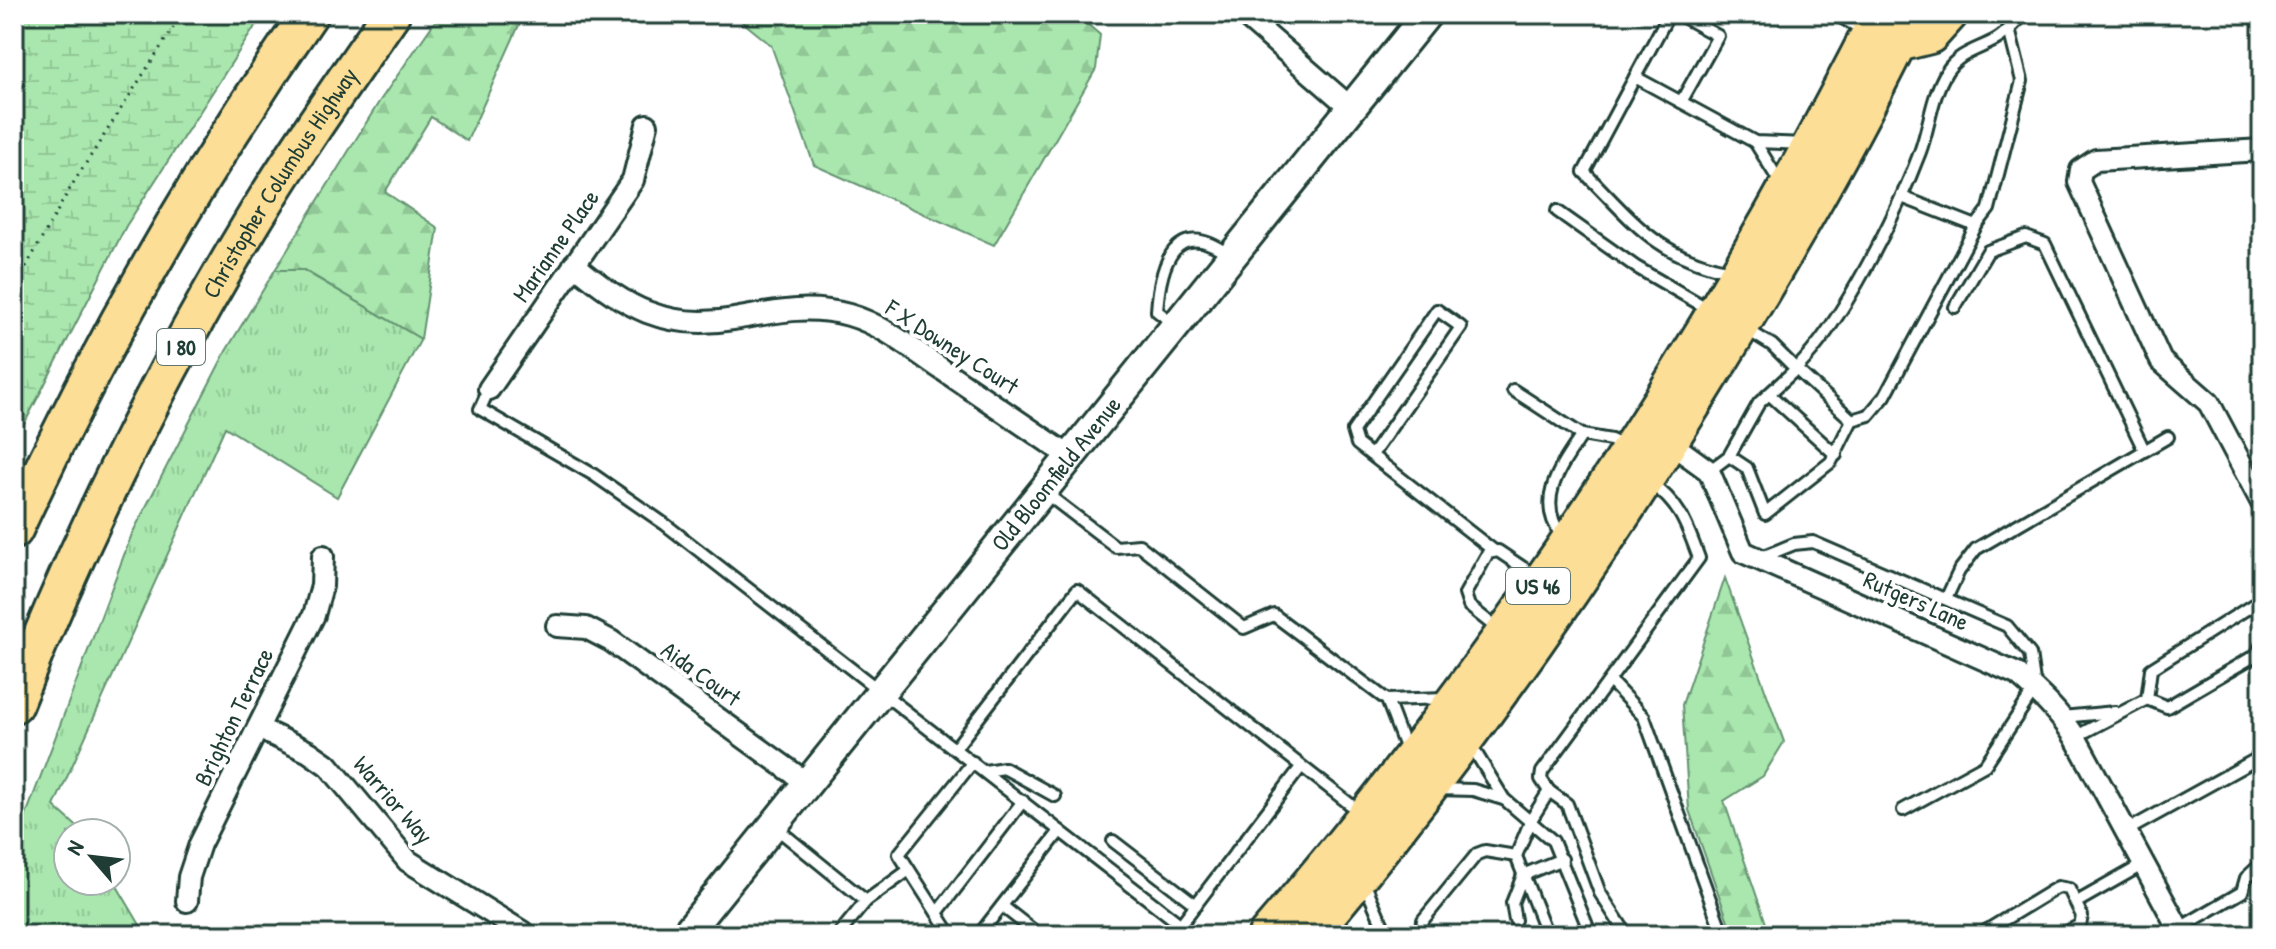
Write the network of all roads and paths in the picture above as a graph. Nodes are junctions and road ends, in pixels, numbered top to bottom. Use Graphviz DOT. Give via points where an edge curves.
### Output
graph roads {
  1 [pos="182,14"];
  2 [pos="309,14"];
  3 [pos="391,14"];
  4 [pos="1243,14"];
  5 [pos="1427,14"];
  6 [pos="1669,14"];
  7 [pos="1678,14"];
  8 [pos="1835,14"];
  9 [pos="1949,14"];
  10 [pos="2024,14"];
  11 [pos="1890,26"];
  12 [pos="2009,29"];
  13 [pos="1635,77"];
  14 [pos="1681,102"];
  15 [pos="1351,108"];
  16 [pos="647,125"];
  17 [pos="1755,142"];
  18 [pos="1811,144"];
  19 [pos="2262,150"];
  20 [pos="1785,191"];
  21 [pos="1902,197"];
  22 [pos="1557,211"];
  23 [pos="1976,226"];
  24 [pos="1231,256"];
  25 [pos="574,264"];
  26 [pos="1740,273"];
  27 [pos="14,288"];
  28 [pos="1955,307"];
  29 [pos="1728,320"];
  30 [pos="1175,325"];
  31 [pos="1796,369"];
  32 [pos="489,389"];
  33 [pos="1513,390"];
  34 [pos="1769,394"];
  35 [pos="1852,420"];
  36 [pos="1582,435"];
  37 [pos="2168,437"];
  38 [pos="1669,442"];
  39 [pos="2144,450"];
  40 [pos="1372,455"];
  41 [pos="1836,455"];
  42 [pos="1069,456"];
  43 [pos="1729,456"];
  44 [pos="1638,465"];
  45 [pos="1709,471"];
  46 [pos="1041,490"];
  47 [pos="2262,503"];
  48 [pos="14,530"];
  49 [pos="1568,544"];
  50 [pos="1493,550"];
  51 [pos="323,556"];
  52 [pos="1758,559"];
  53 [pos="1542,580"];
  54 [pos="1946,599"];
  55 [pos="2262,613"];
  56 [pos="557,626"];
  57 [pos="1504,634"];
  58 [pos="2262,644"];
  59 [pos="1610,681"];
  60 [pos="2035,689"];
  61 [pos="882,690"];
  62 [pos="1456,697"];
  63 [pos="2147,699"];
  64 [pos="1387,700"];
  65 [pos="14,704"];
  66 [pos="2121,711"];
  67 [pos="2062,717"];
  68 [pos="258,728"];
  69 [pos="2075,737"];
  70 [pos="1468,739"];
  71 [pos="956,747"];
  72 [pos="2262,756"];
  73 [pos="1409,758"];
  74 [pos="973,762"];
  75 [pos="1301,767"];
  76 [pos="985,771"];
  77 [pos="807,783"];
  78 [pos="1430,789"];
  79 [pos="1549,791"];
  80 [pos="1055,796"];
  81 [pos="1504,799"];
  82 [pos="1023,801"];
  83 [pos="1903,810"];
  84 [pos="1365,816"];
  85 [pos="1531,820"];
  86 [pos="774,825"];
  87 [pos="1060,831"];
  88 [pos="2126,831"];
  89 [pos="1113,841"];
  90 [pos="1516,856"];
  91 [pos="1562,859"];
  92 [pos="2262,863"];
  93 [pos="2142,865"];
  94 [pos="909,870"];
  95 [pos="1361,875"];
  96 [pos="1523,875"];
  97 [pos="187,901"];
  98 [pos="866,901"];
  99 [pos="2077,902"];
  100 [pos="1196,905"];
  101 [pos="1002,906"];
  102 [pos="937,913"];
  103 [pos="1515,920"];
  104 [pos="2262,927"];
  105 [pos="1188,932"];
  106 [pos="1323,932"];
  107 [pos="2180,932"];
  108 [pos="527,935"];
  109 [pos="685,935"];
  110 [pos="838,935"];
  111 [pos="951,935"];
  112 [pos="979,935"];
  113 [pos="1039,935"];
  114 [pos="1267,935"];
  115 [pos="1387,935"];
  116 [pos="1421,935"];
  117 [pos="1547,935"];
  118 [pos="1591,935"];
  119 [pos="1627,935"];
  120 [pos="1723,935"];
  121 [pos="1979,935"];
  122 [pos="2061,935"];
  123 [pos="2254,935"];
  1 -- 27 [label="path" via="72,185"];
  2 -- 48 [label="highway" via="197,183 129,298"];
  3 -- 65 [label="highway, Christopher Columbus Highway / I 80" via="254,219 189,333 78,552"];
  4 -- 15 [label="street"];
  5 -- 15 [label="street, Old Bloomfield Avenue"];
  6 -- 13 [label="lane"];
  7 -- 14 [label="lane" via="1718,36"];
  8 -- 11 [label="lane"];
  9 -- 11 [label="highway" via="1930,35"];
  10 -- 12 [label="lane"];
  11 -- 18 [label="highway, US 46"];
  11 -- 29 [label="highway, US 46" via="1853,131"];
  12 -- 21 [label="lane" via="1967,52 1946,73"];
  12 -- 23 [label="lane" via="2022,81 1995,194"];
  13 -- 14 [label="lane"];
  13 -- 26 [label="lane" via="1584,172 1663,248 1693,263"];
  14 -- 17 [label="lane"];
  15 -- 24 [label="street, Old Bloomfield Avenue"];
  16 -- 25 [label="street, Marianne Place" via="633,180"];
  17 -- 18 [label="lane"];
  17 -- 20 [label="lane"];
  18 -- 20 [label="highway, US 46"];
  19 -- 47 [label="street" via="2116,157 2086,164 2079,176 2083,196 2161,361 2209,403"];
  20 -- 26 [label="highway, US 46"];
  21 -- 23 [label="lane"];
  21 -- 31 [label="lane" via="1820,346"];
  22 -- 29 [label="lane" via="1636,267"];
  23 -- 35 [label="lane" via="1885,396 1869,415"];
  24 -- 30 [label="street, Old Bloomfield Avenue"];
  24 -- 30 [label="lane" via="1211,241 1174,250 1162,271 1157,311"];
  25 -- 32 [label="street, Marianne Place"];
  25 -- 42 [label="street, F X Downey Court" via="631,307 677,321 731,320 799,308 869,322"];
  26 -- 29 [label="highway, US 46"];
  28 -- 39 [label="lane" via="1988,251 2026,237 2045,244"];
  29 -- 31 [label="lane" via="1772,345"];
  29 -- 38 [label="highway, US 46"];
  29 -- 44 [label="highway, US 46"];
  30 -- 42 [label="street, Old Bloomfield Avenue"];
  31 -- 34 [label="lane"];
  31 -- 35 [label="lane"];
  32 -- 61 [label="lane" via="480,409 594,475"];
  33 -- 36 [label="lane"];
  34 -- 41 [label="lane"];
  34 -- 43 [label="lane"];
  35 -- 41 [label="lane"];
  36 -- 44 [label="lane" via="1611,440"];
  36 -- 49 [label="lane" via="1551,482 1554,526"];
  37 -- 39 [label="lane"];
  38 -- 44 [label="highway, US 46"];
  38 -- 45 [label="street"];
  39 -- 54 [label="lane" via="1976,549"];
  40 -- 40 [label="lane" via="1357,444 1353,431 1437,310 1461,327"];
  40 -- 50 [label="lane"];
  41 -- 43 [label="lane" via="1765,514 1747,468"];
  42 -- 46 [label="street, Old Bloomfield Avenue"];
  43 -- 45 [label="lane"];
  44 -- 49 [label="highway, US 46"];
  44 -- 59 [label="lane" via="1682,511 1699,558"];
  44 -- 70 [label="highway, US 46"];
  45 -- 52 [label="street, Rutgers Lane" via="1743,552"];
  46 -- 61 [label="street, Old Bloomfield Avenue"];
  46 -- 64 [label="lane" via="1116,547 1139,545 1244,628 1274,615"];
  49 -- 53 [label="highway, US 46"];
  50 -- 53 [label="lane"];
  50 -- 57 [label="lane" via="1465,594 1469,606"];
  51 -- 68 [label="street, Brighton Terrace" via="314,615"];
  52 -- 54 [label="lane" via="1813,542"];
  52 -- 60 [label="street, Rutgers Lane" via="2017,674"];
  53 -- 57 [label="highway, US 46"];
  54 -- 60 [label="lane" via="2007,626 2030,654"];
  55 -- 63 [label="lane" via="2256,603 2151,669"];
  56 -- 77 [label="street, Aida Court" via="586,628 611,641"];
  57 -- 62 [label="highway, US 46"];
  58 -- 63 [label="lane" via="2256,655 2167,707"];
  59 -- 79 [label="lane" via="1546,763 1541,779"];
  59 -- 120 [label="lane" via="1644,717"];
  60 -- 67 [label="street, Rutgers Lane"];
  60 -- 83 [label="lane" via="1985,765"];
  61 -- 71 [label="lane"];
  61 -- 77 [label="street, Old Bloomfield Avenue"];
  62 -- 64 [label="lane"];
  62 -- 73 [label="highway, US 46"];
  63 -- 66 [label="lane"];
  64 -- 73 [label="lane"];
  66 -- 67 [label="lane"];
  66 -- 69 [label="lane"];
  67 -- 69 [label="street, Rutgers Lane"];
  68 -- 97 [label="street, Brighton Terrace" via="200,844"];
  68 -- 108 [label="street, Warrior Way" via="329,766 408,861"];
  69 -- 88 [label="street, Rutgers Lane"];
  70 -- 78 [label="highway, US 46"];
  70 -- 81 [label="lane"];
  71 -- 74 [label="lane"];
  71 -- 75 [label="lane" via="1077,590"];
  72 -- 88 [label="lane"];
  73 -- 84 [label="highway, US 46"];
  74 -- 76 [label="lane"];
  74 -- 94 [label="lane" via="899,854"];
  75 -- 84 [label="lane"];
  75 -- 100 [label="lane"];
  76 -- 80 [label="lane" via="1004,768"];
  76 -- 82 [label="lane"];
  77 -- 86 [label="street, Old Bloomfield Avenue"];
  78 -- 81 [label="lane" via="1473,790"];
  78 -- 95 [label="highway, US 46"];
  79 -- 85 [label="lane"];
  79 -- 119 [label="lane" via="1567,804 1600,893"];
  81 -- 85 [label="lane"];
  82 -- 87 [label="lane"];
  82 -- 102 [label="lane"];
  84 -- 114 [label="highway, US 46"];
  85 -- 90 [label="lane"];
  85 -- 91 [label="lane" via="1549,835"];
  86 -- 98 [label="lane"];
  86 -- 109 [label="street, Old Bloomfield Avenue"];
  87 -- 101 [label="lane"];
  87 -- 105 [label="lane"];
  88 -- 93 [label="street, Rutgers Lane"];
  89 -- 100 [label="lane"];
  90 -- 96 [label="lane"];
  90 -- 116 [label="lane" via="1477,854 1423,920"];
  91 -- 96 [label="lane"];
  91 -- 118 [label="lane"];
  92 -- 107 [label="lane" via="2246,878 2242,892"];
  93 -- 99 [label="lane"];
  93 -- 107 [label="street, Rutgers Lane"];
  94 -- 98 [label="lane"];
  94 -- 102 [label="lane"];
  95 -- 106 [label="highway, US 46"];
  95 -- 115 [label="lane"];
  96 -- 103 [label="lane" via="1512,903"];
  96 -- 117 [label="lane"];
  98 -- 110 [label="lane"];
  99 -- 121 [label="lane" via="2069,889 2058,887"];
  99 -- 122 [label="lane" via="2080,925"];
  100 -- 105 [label="lane"];
  101 -- 112 [label="lane"];
  101 -- 113 [label="lane"];
  102 -- 111 [label="lane"];
  104 -- 123 [label="lane"];
}
